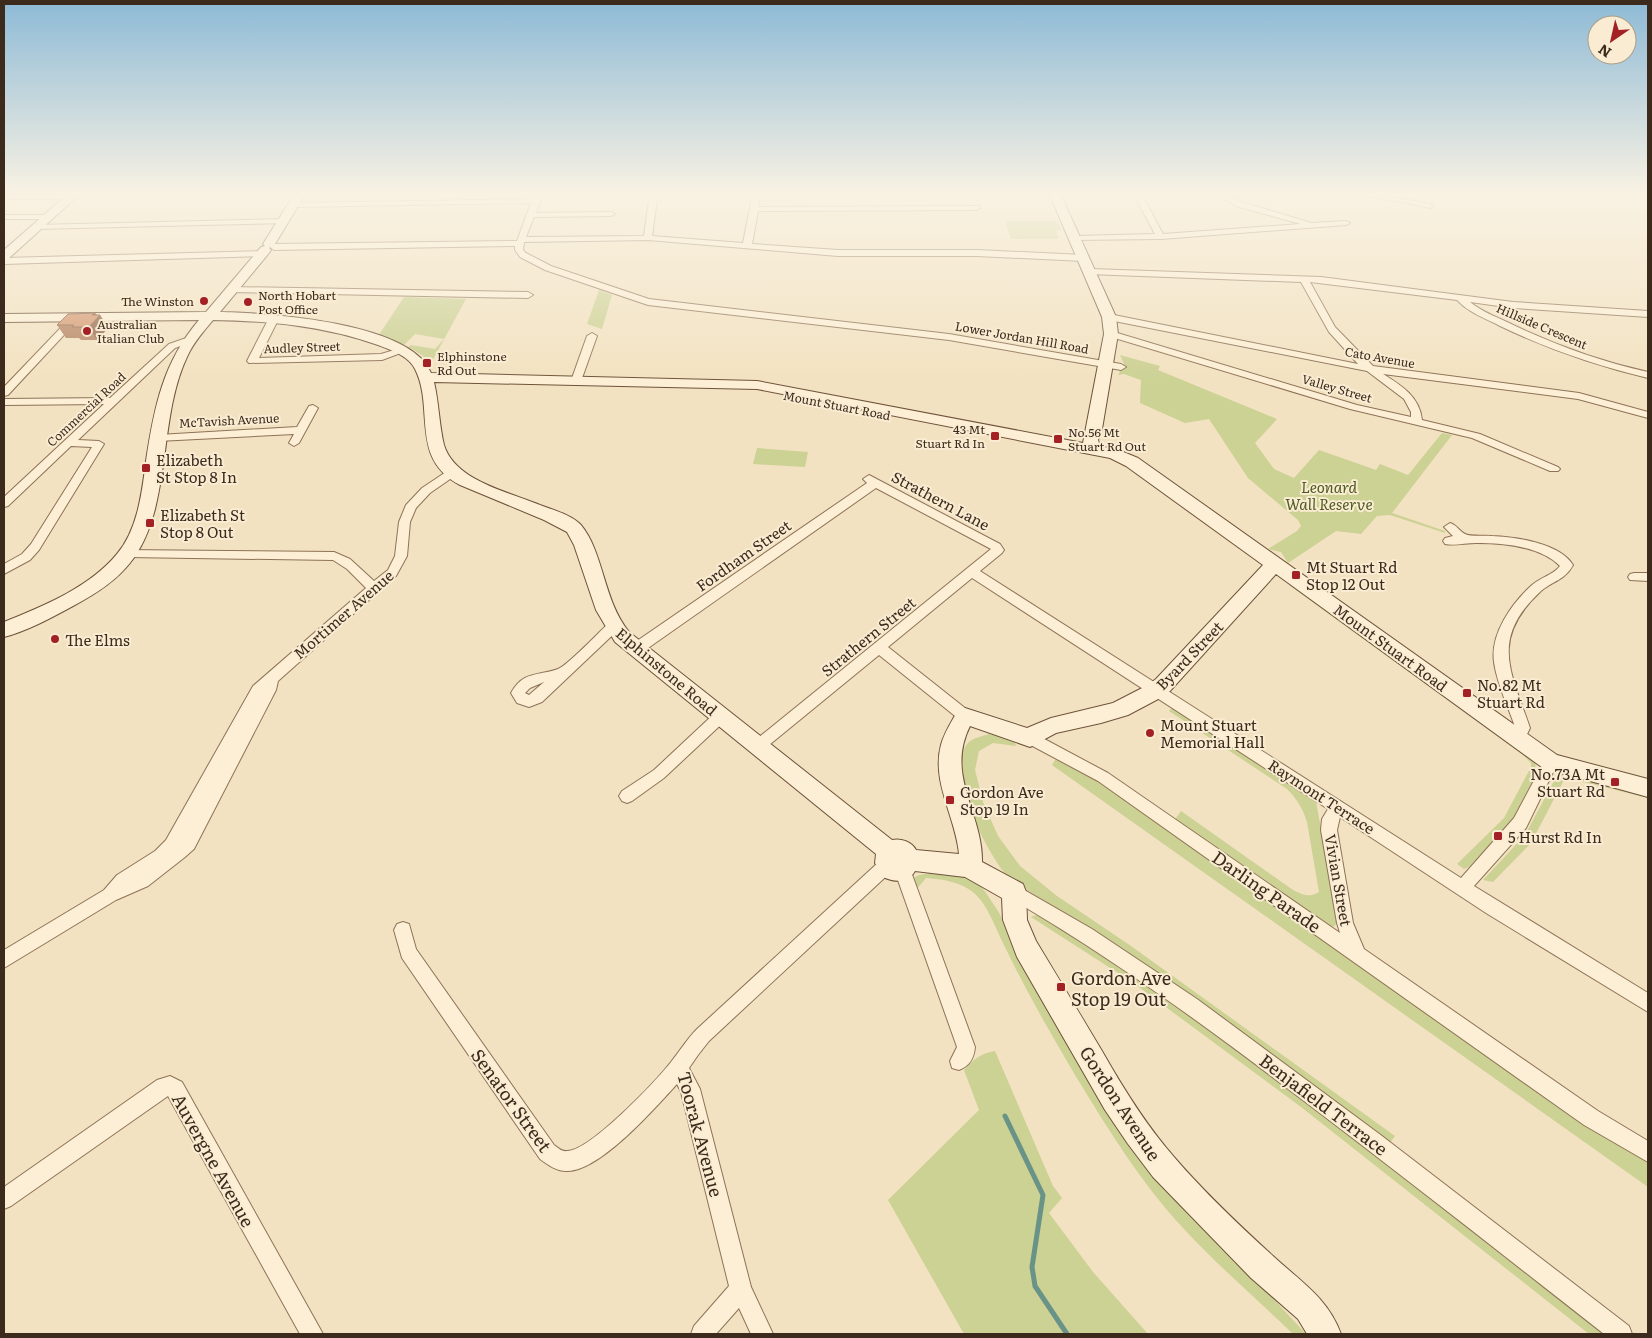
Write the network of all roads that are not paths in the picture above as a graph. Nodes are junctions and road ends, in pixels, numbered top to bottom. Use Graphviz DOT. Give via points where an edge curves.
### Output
graph roads {
  1 [pos="126,255"];
  2 [pos="263,255"];
  3 [pos="524,255"];
  4 [pos="1029,255"];
  5 [pos="1084,258"];
  6 [pos="4,261"];
  7 [pos="1091,272"];
  8 [pos="1304,279"];
  9 [pos="233,290"];
  10 [pos="528,295"];
  11 [pos="1461,298"];
  12 [pos="1648,314"];
  13 [pos="210,316"];
  14 [pos="1109,317"];
  15 [pos="4,318"];
  16 [pos="76,318"];
  17 [pos="274,318"];
  18 [pos="1111,334"];
  19 [pos="592,336"];
  20 [pos="189,340"];
  21 [pos="401,351"];
  22 [pos="1104,364"];
  23 [pos="1121,367"];
  24 [pos="1370,369"];
  25 [pos="1648,375"];
  26 [pos="426,377"];
  27 [pos="576,381"];
  28 [pos="4,393"];
  29 [pos="115,401"];
  30 [pos="4,402"];
  31 [pos="313,408"];
  32 [pos="1648,415"];
  33 [pos="1417,421"];
  34 [pos="301,430"];
  35 [pos="158,438"];
  36 [pos="1096,439"];
  37 [pos="71,442"];
  38 [pos="294,443"];
  39 [pos="1554,469"];
  40 [pos="452,472"];
  41 [pos="871,483"];
  42 [pos="4,503"];
  43 [pos="1454,535"];
  44 [pos="998,550"];
  45 [pos="127,553"];
  46 [pos="1275,564"];
  47 [pos="4,570"];
  48 [pos="972,572"];
  49 [pos="1634,576"];
  50 [pos="1648,576"];
  51 [pos="376,589"];
  52 [pos="613,627"];
  53 [pos="4,630"];
  54 [pos="879,647"];
  55 [pos="636,649"];
  56 [pos="563,673"];
  57 [pos="1156,690"];
  58 [pos="721,716"];
  59 [pos="965,716"];
  60 [pos="1030,738"];
  61 [pos="1516,738"];
  62 [pos="758,746"];
  63 [pos="1551,762"];
  64 [pos="1648,788"];
  65 [pos="627,796"];
  66 [pos="1338,806"];
  67 [pos="897,861"];
  68 [pos="970,868"];
  69 [pos="1463,887"];
  70 [pos="1014,892"];
  71 [pos="403,930"];
  72 [pos="1357,954"];
  73 [pos="4,960"];
  74 [pos="1648,1003"];
  75 [pos="959,1061"];
  76 [pos="679,1068"];
  77 [pos="1648,1152"];
  78 [pos="4,1200"];
  79 [pos="741,1289"];
  80 [pos="1309,1308"];
  81 [pos="312,1334"];
  82 [pos="702,1334"];
  83 [pos="762,1334"];
  84 [pos="1325,1334"];
  85 [pos="1339,1334"];
  86 [pos="1621,1334"];
  1 -- 6 [label="street"];
  2 -- 9 [label="street"];
  3 -- 22 [label="street, Lower Jordan Hill Road" via="648,302 773,318 782,316 919,330"];
  4 -- 5 [label="street"];
  5 -- 7 [label="street"];
  7 -- 8 [label="street"];
  7 -- 14 [label="street"];
  8 -- 11 [label="street"];
  8 -- 24 [label="street" via="1330,327"];
  9 -- 10 [label="street"];
  9 -- 13 [label="street"];
  11 -- 12 [label="street"];
  11 -- 25 [label="street, Hillside Crescent" via="1479,312 1557,348"];
  13 -- 16 [label="street"];
  13 -- 17 [label="street"];
  13 -- 20 [label="street"];
  14 -- 18 [label="street"];
  14 -- 24 [label="street, Cato Avenue"];
  15 -- 16 [label="street"];
  16 -- 28 [label="street"];
  17 -- 21 [label="street" via="338,328"];
  17 -- 21 [label="street, Audley Street" via="252,361 382,357"];
  18 -- 22 [label="street"];
  18 -- 33 [label="street, Valley Street" via="1354,407"];
  19 -- 27 [label="street"];
  20 -- 29 [label="street, Commercial Road" via="172,346"];
  20 -- 35 [label="street" via="166,397"];
  21 -- 26 [label="street" via="416,360"];
  22 -- 23 [label="street, Lower Jordan Hill Road"];
  22 -- 36 [label="street"];
  24 -- 32 [label="street, Cato Avenue" via="1579,396"];
  24 -- 33 [label="street" via="1395,385 1410,400 1418,413"];
  26 -- 27 [label="street, Mount Stuart Road"];
  26 -- 40 [label="street" via="433,432 443,459"];
  27 -- 36 [label="street, Mount Stuart Road" via="765,386"];
  29 -- 30 [label="street"];
  29 -- 37 [label="street, Commercial Road"];
  31 -- 34 [label="street, McTavish Avenue"];
  33 -- 39 [label="street, Valley Street" via="1476,436"];
  34 -- 35 [label="street, McTavish Avenue"];
  34 -- 38 [label="street, McTavish Avenue"];
  35 -- 45 [label="street" via="140,526"];
  36 -- 46 [label="street, Mount Stuart Road"];
  37 -- 42 [label="street, Commercial Road"];
  37 -- 47 [label="street" via="99,444 36,547"];
  40 -- 51 [label="street, Mortimer Avenue" via="411,506 406,517 401,559"];
  40 -- 52 [label="street, Elphinstone Road" via="562,520 576,530"];
  41 -- 44 [label="street, Strathern Lane"];
  41 -- 55 [label="street, Fordham Street"];
  43 -- 61 [label="street" via="1546,550 1567,565 1564,572 1539,586 1524,602 1510,621 1503,638 1501,662 1523,728"];
  44 -- 48 [label="street, Strathern Street"];
  45 -- 51 [label="street" via="334,556 343,558"];
  45 -- 53 [label="street" via="116,566 80,594"];
  46 -- 57 [label="street, Byard Street"];
  46 -- 61 [label="street, Mount Stuart Road"];
  48 -- 54 [label="street, Strathern Street"];
  48 -- 57 [label="street, Raymont Terrace"];
  49 -- 50 [label="street"];
  51 -- 73 [label="street, Mortimer Avenue" via="271,680 269,690 188,844 178,856 126,890 110,895"];
  52 -- 55 [label="street, Elphinstone Road"];
  52 -- 56 [label="street"];
  54 -- 59 [label="street, Darling Parade"];
  54 -- 62 [label="street, Strathern Street"];
  55 -- 58 [label="street, Elphinstone Road"];
  57 -- 60 [label="street, Byard Street" via="1124,707 1044,728"];
  57 -- 66 [label="street, Raymont Terrace"];
  58 -- 62 [label="street, Elphinstone Road"];
  58 -- 65 [label="street" via="659,774"];
  59 -- 60 [label="street, Darling Parade"];
  59 -- 68 [label="street" via="952,743 950,763 959,808 970,839"];
  60 -- 72 [label="street, Darling Parade" via="1103,777"];
  61 -- 63 [label="street, Mount Stuart Road"];
  62 -- 67 [label="street, Elphinstone Road"];
  63 -- 64 [label="street, Mount Stuart Road"];
  63 -- 69 [label="street" via="1520,822"];
  66 -- 69 [label="street, Raymont Terrace"];
  66 -- 72 [label="street, Vivian Street" via="1330,819 1329,830 1345,923"];
  67 -- 68 [label="street" via="956,864"];
  67 -- 75 [label="street" via="966,1047"];
  67 -- 76 [label="street, Toorak Avenue" via="703,1035"];
  68 -- 70 [label="street"];
  69 -- 74 [label="street, Raymont Terrace"];
  70 -- 80 [label="street, Gordon Avenue" via="1015,920 1026,948 1138,1134 1205,1211"];
  70 -- 86 [label="street, Benjafield Terrace" via="1056,915 1156,980 1357,1128"];
  71 -- 76 [label="street, Senator Street" via="408,952 547,1152 555,1158 565,1162 590,1154 656,1094"];
  72 -- 77 [label="street, Darling Parade" via="1576,1107"];
  76 -- 79 [label="street, Toorak Avenue" via="690,1089"];
  78 -- 81 [label="street, Auvergne Avenue" via="170,1085"];
  79 -- 82 [label="street"];
  79 -- 83 [label="street, Toorak Avenue"];
  80 -- 84 [label="street"];
  80 -- 85 [label="street, Gordon Avenue"];
}
